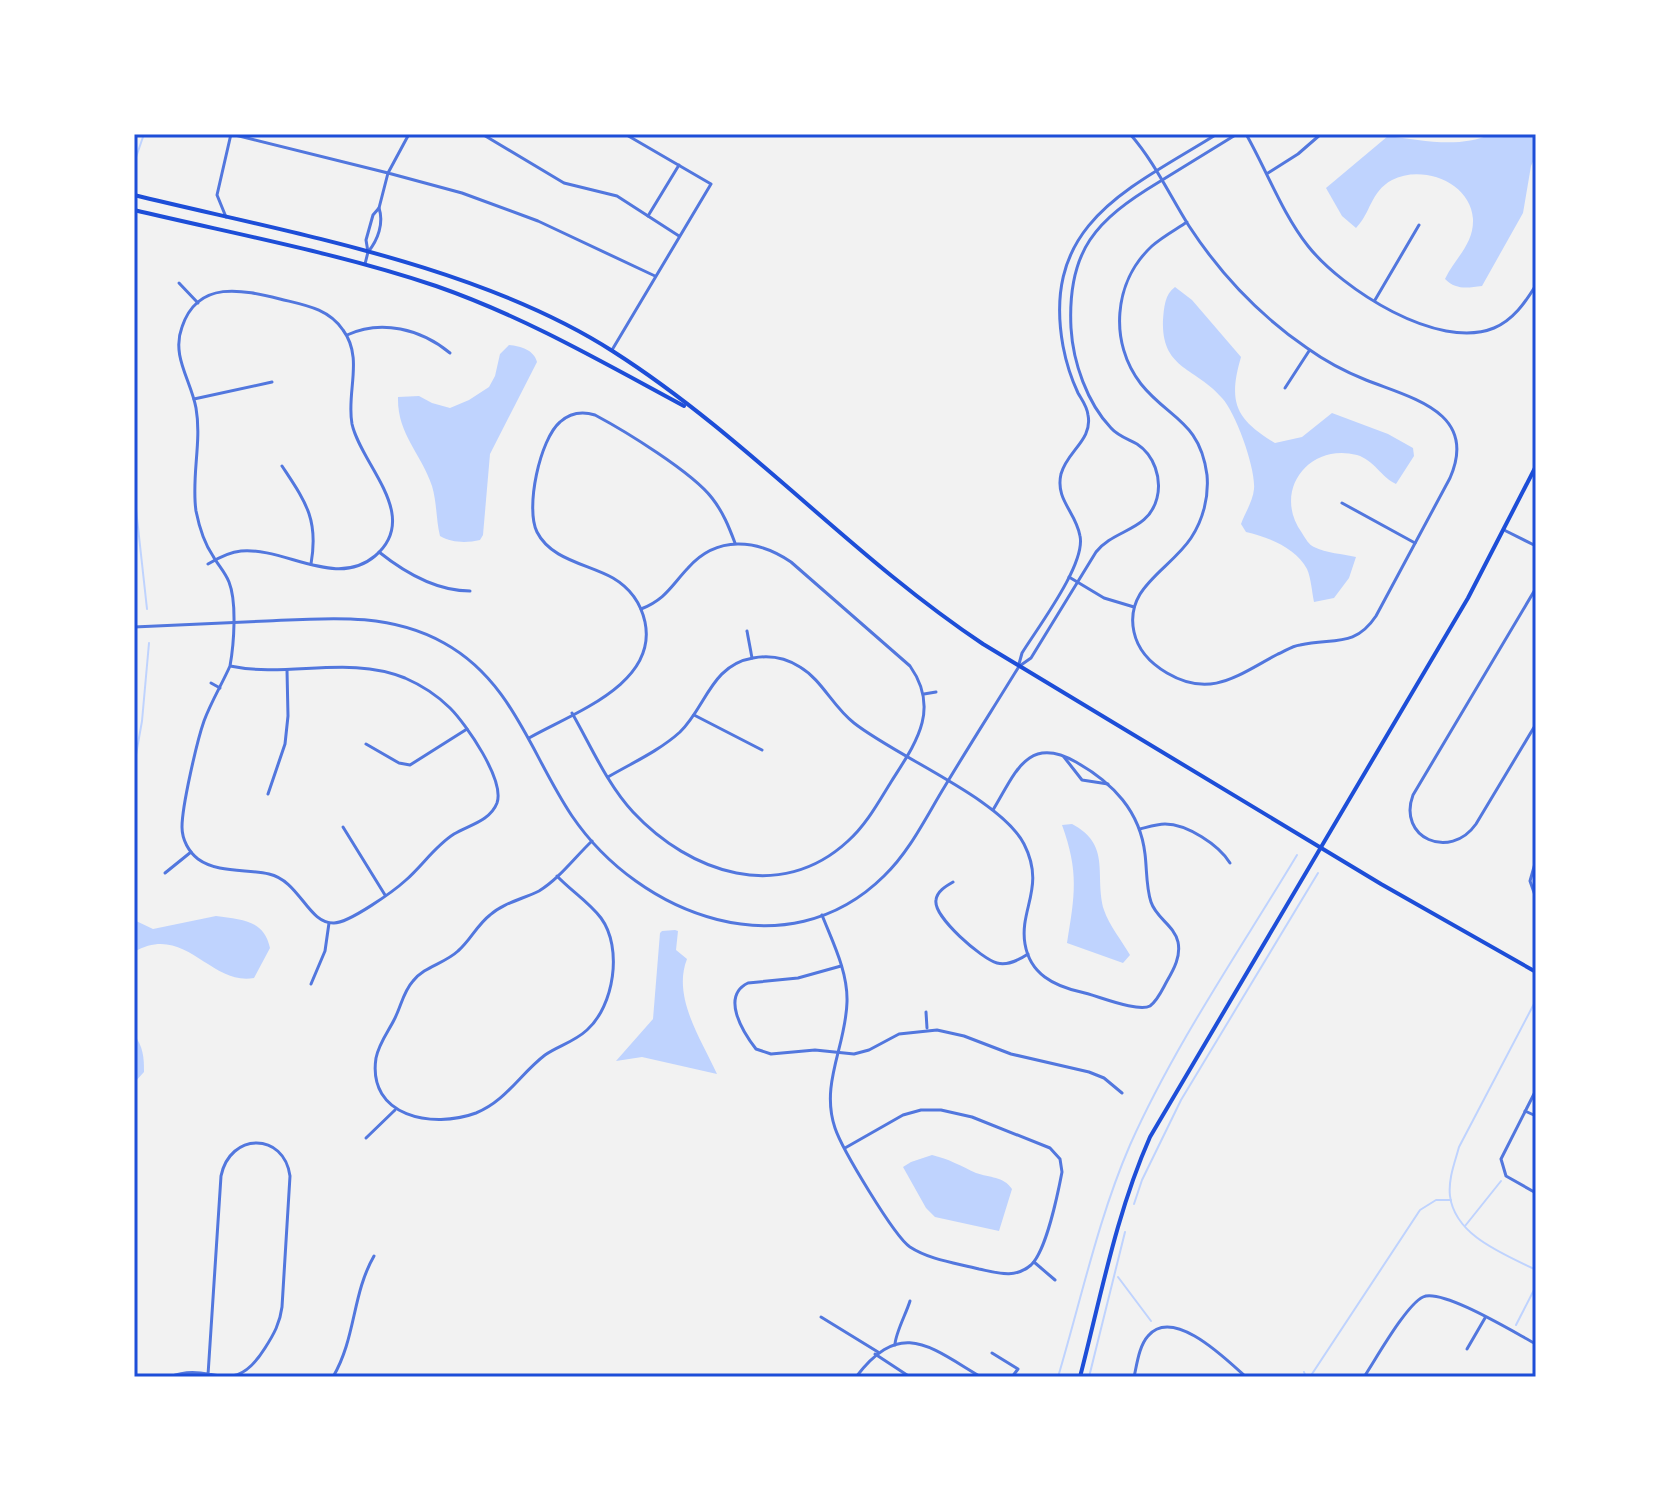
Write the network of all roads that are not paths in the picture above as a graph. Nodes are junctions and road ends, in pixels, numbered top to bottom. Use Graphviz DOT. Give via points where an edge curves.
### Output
graph roads {
  1 [pos="409,134"];
  2 [pos="482,134"];
  3 [pos="625,134"];
  4 [pos="1130,134"];
  5 [pos="1217,134"];
  6 [pos="1237,134"];
  7 [pos="1246,134"];
  8 [pos="1321,134"];
  9 [pos="679,165"];
  10 [pos="1156,172"];
  11 [pos="388,173"];
  12 [pos="1268,173"];
  13 [pos="1161,180"];
  14 [pos="134,195"];
  15 [pos="379,208"];
  16 [pos="134,210"];
  17 [pos="648,216"];
  18 [pos="226,217"];
  19 [pos="1187,222"];
  20 [pos="1419,225"];
  21 [pos="679,236"];
  22 [pos="368,252"];
  23 [pos="365,265"];
  24 [pos="655,276"];
  25 [pos="179,283"];
  26 [pos="1536,285"];
  27 [pos="1375,300"];
  28 [pos="198,303"];
  29 [pos="347,335"];
  30 [pos="612,350"];
  31 [pos="1310,350"];
  32 [pos="450,353"];
  33 [pos="272,382"];
  34 [pos="1285,388"];
  35 [pos="194,399"];
  36 [pos="693,410"];
  37 [pos="282,466"];
  38 [pos="1536,466"];
  39 [pos="1342,503"];
  40 [pos="1504,530"];
  41 [pos="735,543"];
  42 [pos="1415,543"];
  43 [pos="1536,546"];
  44 [pos="379,552"];
  45 [pos="215,560"];
  46 [pos="208,564"];
  47 [pos="311,564"];
  48 [pos="1069,577"];
  49 [pos="1077,582"];
  50 [pos="1536,588"];
  51 [pos="470,591"];
  52 [pos="1134,607"];
  53 [pos="641,609"];
  54 [pos="232,622"];
  55 [pos="134,627"];
  56 [pos="747,631"];
  57 [pos="752,658"];
  58 [pos="230,666"];
  59 [pos="1018,668"];
  60 [pos="287,670"];
  61 [pos="211,683"];
  62 [pos="220,688"];
  63 [pos="936,692"];
  64 [pos="923,694"];
  65 [pos="572,713"];
  66 [pos="694,715"];
  67 [pos="1536,724"];
  68 [pos="467,729"];
  69 [pos="529,738"];
  70 [pos="366,744"];
  71 [pos="762,750"];
  72 [pos="1062,755"];
  73 [pos="907,756"];
  74 [pos="608,777"];
  75 [pos="948,782"];
  76 [pos="1111,786"];
  77 [pos="268,794"];
  78 [pos="993,810"];
  79 [pos="343,827"];
  80 [pos="1140,829"];
  81 [pos="592,841"];
  82 [pos="1320,848"];
  83 [pos="191,852"];
  84 [pos="1536,860"];
  85 [pos="1230,863"];
  86 [pos="165,873"];
  87 [pos="557,876"];
  88 [pos="953,882"];
  89 [pos="385,895"];
  90 [pos="1536,898"];
  91 [pos="822,915"];
  92 [pos="329,923"];
  93 [pos="1184,938"];
  94 [pos="1178,940"];
  95 [pos="1028,954"];
  96 [pos="841,966"];
  97 [pos="1536,972"];
  98 [pos="734,983"];
  99 [pos="311,984"];
  100 [pos="739,988"];
  101 [pos="926,1012"];
  102 [pos="927,1029"];
  103 [pos="837,1052"];
  104 [pos="767,1054"];
  105 [pos="765,1061"];
  106 [pos="1536,1090"];
  107 [pos="1122,1093"];
  108 [pos="396,1109"];
  109 [pos="1525,1111"];
  110 [pos="1536,1116"];
  111 [pos="366,1138"];
  112 [pos="845,1148"];
  113 [pos="1536,1193"];
  114 [pos="374,1256"];
  115 [pos="1034,1262"];
  116 [pos="1055,1280"];
  117 [pos="910,1301"];
  118 [pos="821,1317"];
  119 [pos="1485,1318"];
  120 [pos="1536,1344"];
  121 [pos="895,1345"];
  122 [pos="1467,1349"];
  123 [pos="876,1353"];
  124 [pos="992,1353"];
  125 [pos="1365,1375"];
  126 [pos="208,1376"];
  127 [pos="170,1377"];
  128 [pos="333,1377"];
  129 [pos="856,1377"];
  130 [pos="910,1377"];
  131 [pos="981,1377"];
  132 [pos="1012,1377"];
  133 [pos="1080,1377"];
  134 [pos="1134,1377"];
  135 [pos="1246,1377"];
  136 [pos="1371,1377"];
  1 -- 11 [label="street"];
  2 -- 17 [label="street" via="554,178 617,196"];
  3 -- 9 [label="street"];
  4 -- 10 [label="street"];
  5 -- 10 [label="street"];
  6 -- 13 [label="street"];
  7 -- 12 [label="street"];
  8 -- 12 [label="street"];
  9 -- 17 [label="street"];
  9 -- 21 [label="street" via="711,184"];
  10 -- 13 [label="street"];
  10 -- 48 [label="street" via="1096,215 1076,243 1063,280 1063,345 1089,421 1061,475 1062,498 1081,545"];
  11 -- 15 [label="street"];
  11 -- 18 [label="street" via="231,134 217,195"];
  11 -- 24 [label="street" via="538,221"];
  12 -- 27 [label="street" via="1309,247 1329,269"];
  13 -- 19 [label="street"];
  13 -- 49 [label="street" via="1102,222 1073,278 1071,335 1081,375 1111,428 1149,456 1159,486 1146,518 1103,544"];
  14 -- 18 [label="main road"];
  15 -- 22 [label="street" via="366,240"];
  15 -- 22 [label="street" via="376,242"];
  16 -- 23 [label="main road"];
  17 -- 21 [label="street"];
  18 -- 22 [label="main road"];
  19 -- 31 [label="street" via="1257,310"];
  19 -- 52 [label="street" via="1152,246 1135,266 1122,295 1119,325 1137,378 1197,443 1206,472 1206,498 1193,536 1146,585"];
  20 -- 27 [label="street"];
  21 -- 24 [label="street"];
  22 -- 23 [label="street"];
  22 -- 30 [label="main road" via="514,301"];
  23 -- 36 [label="main road" via="510,315"];
  24 -- 30 [label="street"];
  25 -- 28 [label="street"];
  26 -- 27 [label="street" via="1508,320 1474,333 1420,323"];
  28 -- 29 [label="street" via="221,291 245,290 323,311"];
  28 -- 35 [label="street" via="183,323 178,343"];
  29 -- 32 [label="street" via="392,327 429,339"];
  29 -- 44 [label="street" via="354,362 352,424 391,508 390,533"];
  30 -- 36 [label="main road"];
  31 -- 34 [label="street"];
  31 -- 42 [label="street" via="1357,376 1431,405 1449,425 1455,466"];
  33 -- 35 [label="street"];
  35 -- 45 [label="street" via="195,505"];
  36 -- 59 [label="main road" via="936,612"];
  37 -- 47 [label="street" via="311,518"];
  38 -- 40 [label="main road"];
  39 -- 42 [label="street"];
  40 -- 43 [label="street"];
  40 -- 82 [label="main road"];
  41 -- 53 [label="street" via="700,556 665,596"];
  41 -- 53 [label="street" via="720,509 691,477 595,415 578,413 564,419 551,434 536,477 536,530 551,550 618,581"];
  41 -- 64 [label="street" via="766,548 791,562 905,661"];
  42 -- 52 [label="street" via="1376,616 1361,633 1341,642 1294,646 1213,685 1181,681 1147,659 1135,638"];
  44 -- 47 [label="street" via="349,568"];
  44 -- 51 [label="street" via="410,573 448,589"];
  45 -- 46 [label="street"];
  45 -- 47 [label="street" via="251,551"];
  45 -- 54 [label="street" via="231,591"];
  48 -- 49 [label="street"];
  48 -- 59 [label="street"];
  49 -- 52 [label="street"];
  49 -- 59 [label="street" via="1031,658"];
  50 -- 67 [label="street" via="1416,790 1410,809 1418,831 1439,843 1466,836"];
  53 -- 65 [label="street" via="646,640 634,672"];
  54 -- 55 [label="street"];
  54 -- 58 [label="street"];
  54 -- 69 [label="street" via="363,619 429,635 489,677"];
  56 -- 57 [label="street"];
  57 -- 66 [label="street" via="718,676"];
  57 -- 73 [label="street" via="783,659 801,668 851,720"];
  58 -- 60 [label="street"];
  58 -- 62 [label="street"];
  59 -- 75 [label="street"];
  59 -- 82 [label="main road"];
  60 -- 68 [label="street" via="363,668 398,675 439,698"];
  60 -- 77 [label="street" via="285,744"];
  61 -- 62 [label="street"];
  62 -- 83 [label="street" via="204,721 183,821"];
  63 -- 64 [label="street"];
  64 -- 73 [label="street" via="922,727"];
  65 -- 69 [label="street"];
  65 -- 74 [label="street"];
  66 -- 71 [label="street"];
  66 -- 74 [label="street" via="665,744"];
  68 -- 70 [label="street" via="410,765"];
  68 -- 89 [label="street" via="497,782 495,807 486,818 445,841"];
  69 -- 81 [label="street"];
  72 -- 76 [label="street"];
  72 -- 76 [label="street" via="1082,780"];
  72 -- 78 [label="street" via="1045,752 1024,761"];
  73 -- 74 [label="street" via="847,843 814,864 765,876 719,870 690,856 639,818"];
  73 -- 75 [label="street"];
  75 -- 78 [label="street"];
  75 -- 91 [label="street" via="892,868 861,895"];
  76 -- 80 [label="street"];
  78 -- 95 [label="street" via="1016,831 1031,863 1033,892 1024,935"];
  79 -- 89 [label="street"];
  80 -- 85 [label="street" via="1179,826"];
  80 -- 94 [label="street" via="1151,901"];
  81 -- 87 [label="street"];
  81 -- 91 [label="street" via="647,887 703,917 763,926"];
  82 -- 97 [label="main road"];
  82 -- 133 [label="main road" via="1134,1172"];
  83 -- 86 [label="street"];
  83 -- 92 [label="street" via="212,865 280,878 313,914"];
  84 -- 90 [label="street" via="1530,881"];
  87 -- 108 [label="street" via="489,915 460,950 426,969 409,986 376,1061 379,1085"];
  87 -- 108 [label="street" via="600,916 609,936 611,980 600,1014 585,1032 545,1055 514,1088 480,1112 430,1121"];
  88 -- 95 [label="street" via="936,903 957,933 997,963"];
  89 -- 92 [label="street" via="350,918"];
  91 -- 96 [label="street"];
  92 -- 99 [label="street" via="325,951"];
  93 -- 94 [label="street"];
  94 -- 95 [label="street" via="1173,972 1156,1000 1144,1008 1056,985"];
  96 -- 100 [label="street"];
  96 -- 103 [label="street" via="847,1003"];
  98 -- 100 [label="street"];
  100 -- 104 [label="street" via="735,1010 753,1046"];
  101 -- 102 [label="street"];
  102 -- 103 [label="street" via="899,1034 860,1054"];
  102 -- 107 [label="street" via="1089,1072"];
  103 -- 104 [label="street"];
  103 -- 112 [label="street" via="829,1101"];
  104 -- 105 [label="street"];
  106 -- 109 [label="street"];
  108 -- 111 [label="street"];
  109 -- 110 [label="street"];
  109 -- 113 [label="street" via="1501,1163 1509,1178"];
  112 -- 115 [label="street" via="894,1230 912,1248 1005,1274"];
  112 -- 115 [label="street" via="903,1115 934,1109 972,1117 1050,1148 1060,1159 1062,1172"];
  114 -- 128 [label="street" via="365,1272 348,1347"];
  115 -- 116 [label="street"];
  117 -- 121 [label="street"];
  118 -- 123 [label="street"];
  119 -- 120 [label="street"];
  119 -- 122 [label="street"];
  119 -- 125 [label="street" via="1442,1295 1420,1298"];
  121 -- 123 [label="street"];
  121 -- 131 [label="street" via="930,1348"];
  123 -- 129 [label="street"];
  123 -- 130 [label="street"];
  124 -- 132 [label="street" via="1018,1369"];
  125 -- 136 [label="street"];
  126 -- 126 [label="street" via="223,1167 238,1148 262,1143 280,1153 290,1171 279,1322 249,1371"];
  126 -- 127 [label="street"];
  134 -- 135 [label="street" via="1148,1335 1172,1325"];
}
